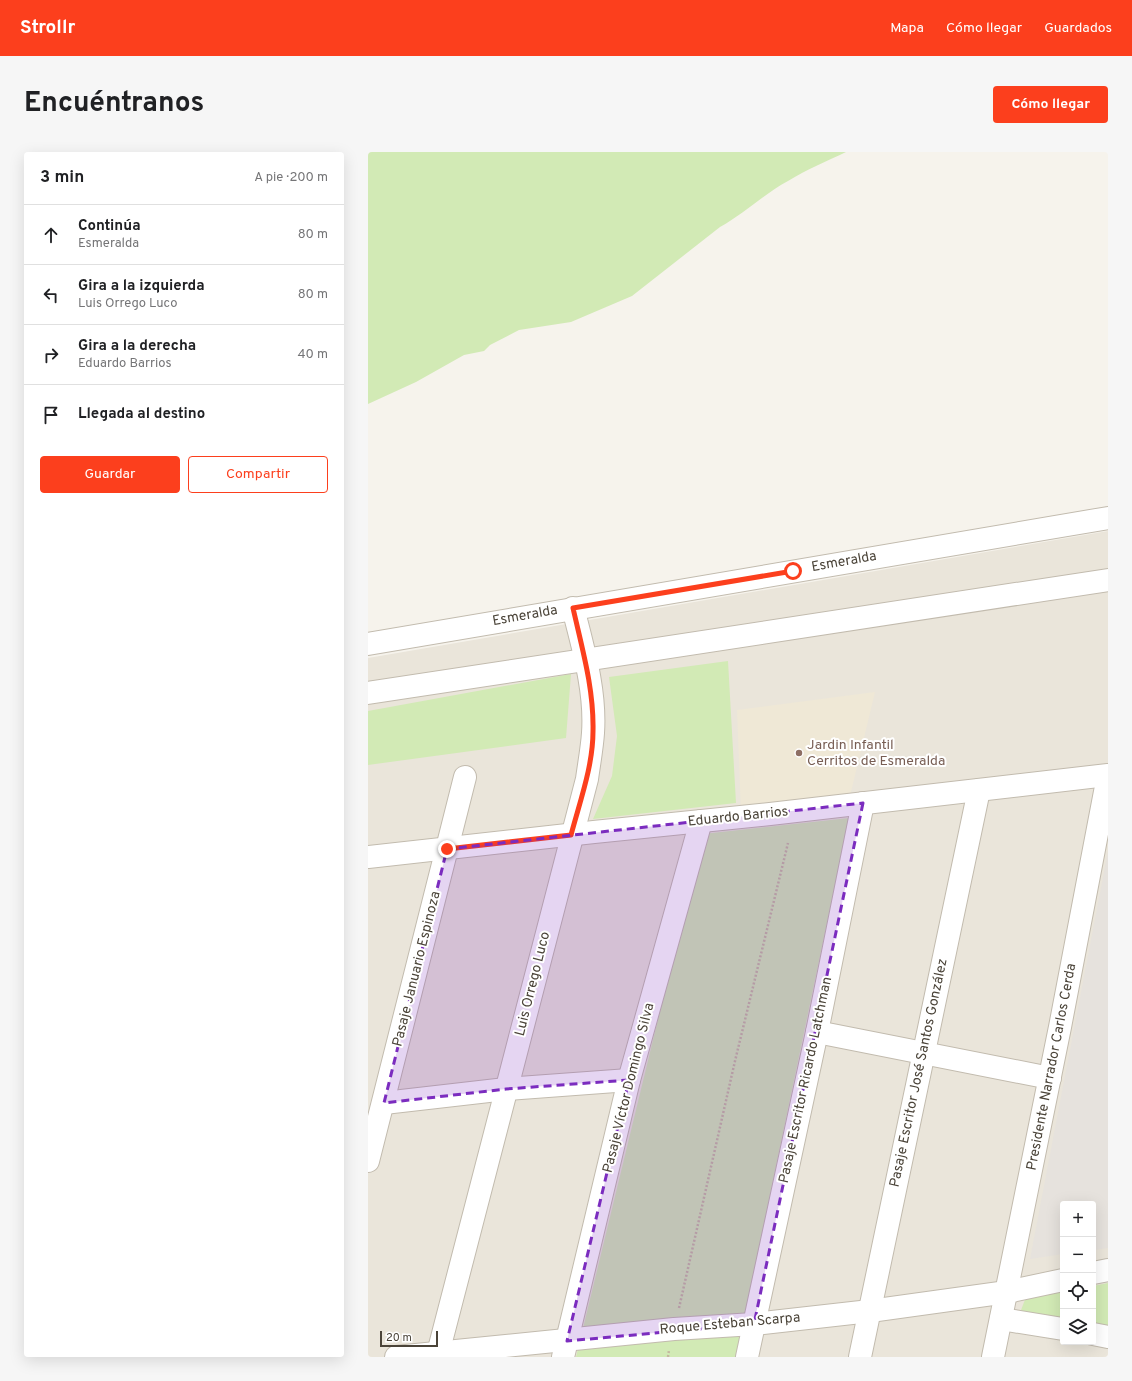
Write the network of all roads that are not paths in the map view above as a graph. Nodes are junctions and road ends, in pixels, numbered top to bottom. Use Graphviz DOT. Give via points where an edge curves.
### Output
graph roads {
  1 [pos="1108,518"];
  2 [pos="1108,580"];
  3 [pos="573,608"];
  4 [pos="368,644"];
  5 [pos="585,658"];
  6 [pos="368,693"];
  7 [pos="1108,776"];
  8 [pos="465,777"];
  9 [pos="978,790"];
  10 [pos="863,803"];
  11 [pos="701,821"];
  12 [pos="571,835"];
  13 [pos="447,849"];
  14 [pos="368,858"];
  15 [pos="817,1032"];
  16 [pos="924,1053"];
  17 [pos="1050,1078"];
  18 [pos="629,1080"];
  19 [pos="506,1089"];
  20 [pos="384,1103"];
  21 [pos="368,1161"];
  22 [pos="1108,1270"];
  23 [pos="1096,1272"];
  24 [pos="1060,1281"];
  25 [pos="1007,1292"];
  26 [pos="870,1311"];
  27 [pos="1001,1319"];
  28 [pos="754,1324"];
  29 [pos="1060,1329"];
  30 [pos="1096,1335"];
  31 [pos="1108,1337"];
  32 [pos="565,1349"];
  33 [pos="437,1355"];
  34 [pos="396,1357"];
  35 [pos="747,1357"];
  36 [pos="860,1357"];
  37 [pos="993,1357"];
  1 -- 3 [label="street, Esmeralda"];
  2 -- 5 [label="street"];
  3 -- 4 [label="street, Esmeralda"];
  3 -- 5 [label="street, Luis Orrego Luco"];
  5 -- 6 [label="street"];
  5 -- 12 [label="street, Luis Orrego Luco" via="592,701 593,732 587,779"];
  7 -- 9 [label="street, Eduardo Barrios"];
  7 -- 17 [label="street, Presidente Narrador Carlos Cerda"];
  8 -- 13 [label="street, Pasaje Januario Espinoza"];
  9 -- 10 [label="street, Eduardo Barrios"];
  9 -- 16 [label="street, Pasaje Escritor José Santos González"];
  10 -- 11 [label="street, Eduardo Barrios"];
  10 -- 15 [label="street, Pasaje Escritor Ricardo Latchman"];
  11 -- 12 [label="street, Eduardo Barrios"];
  11 -- 18 [label="street, Pasaje Víctor Domingo Silva"];
  12 -- 13 [label="street, Eduardo Barrios"];
  12 -- 19 [label="street, Luis Orrego Luco"];
  13 -- 14 [label="street, Eduardo Barrios"];
  13 -- 20 [label="street, Pasaje Januario Espinoza"];
  15 -- 16 [label="street"];
  15 -- 28 [label="street, Pasaje Escritor Ricardo Latchman"];
  16 -- 17 [label="street"];
  16 -- 26 [label="street, Pasaje Escritor José Santos González"];
  17 -- 25 [label="street, Presidente Narrador Carlos Cerda"];
  18 -- 19 [label="street"];
  18 -- 32 [label="street, Pasaje Víctor Domingo Silva"];
  19 -- 20 [label="street"];
  19 -- 33 [label="street, Luis Orrego Luco"];
  20 -- 21 [label="street, Pasaje Januario Espinoza"];
  22 -- 23 [label="street"];
  24 -- 25 [label="street, Roque Esteban Scarpa"];
  25 -- 26 [label="street, Roque Esteban Scarpa"];
  25 -- 27 [label="street, Presidente Narrador Carlos Cerda"];
  26 -- 28 [label="street, Roque Esteban Scarpa"];
  26 -- 36 [label="street, Pasaje Escritor José Santos González"];
  27 -- 29 [label="street"];
  27 -- 37 [label="street, Presidente Narrador Carlos Cerda"];
  28 -- 32 [label="street, Roque Esteban Scarpa" via="674,1329"];
  28 -- 35 [label="street, Pasaje Escritor Ricardo Latchman"];
  30 -- 31 [label="street"];
  32 -- 33 [label="street, Roque Esteban Scarpa"];
  33 -- 34 [label="street, Roque Esteban Scarpa"];
}
